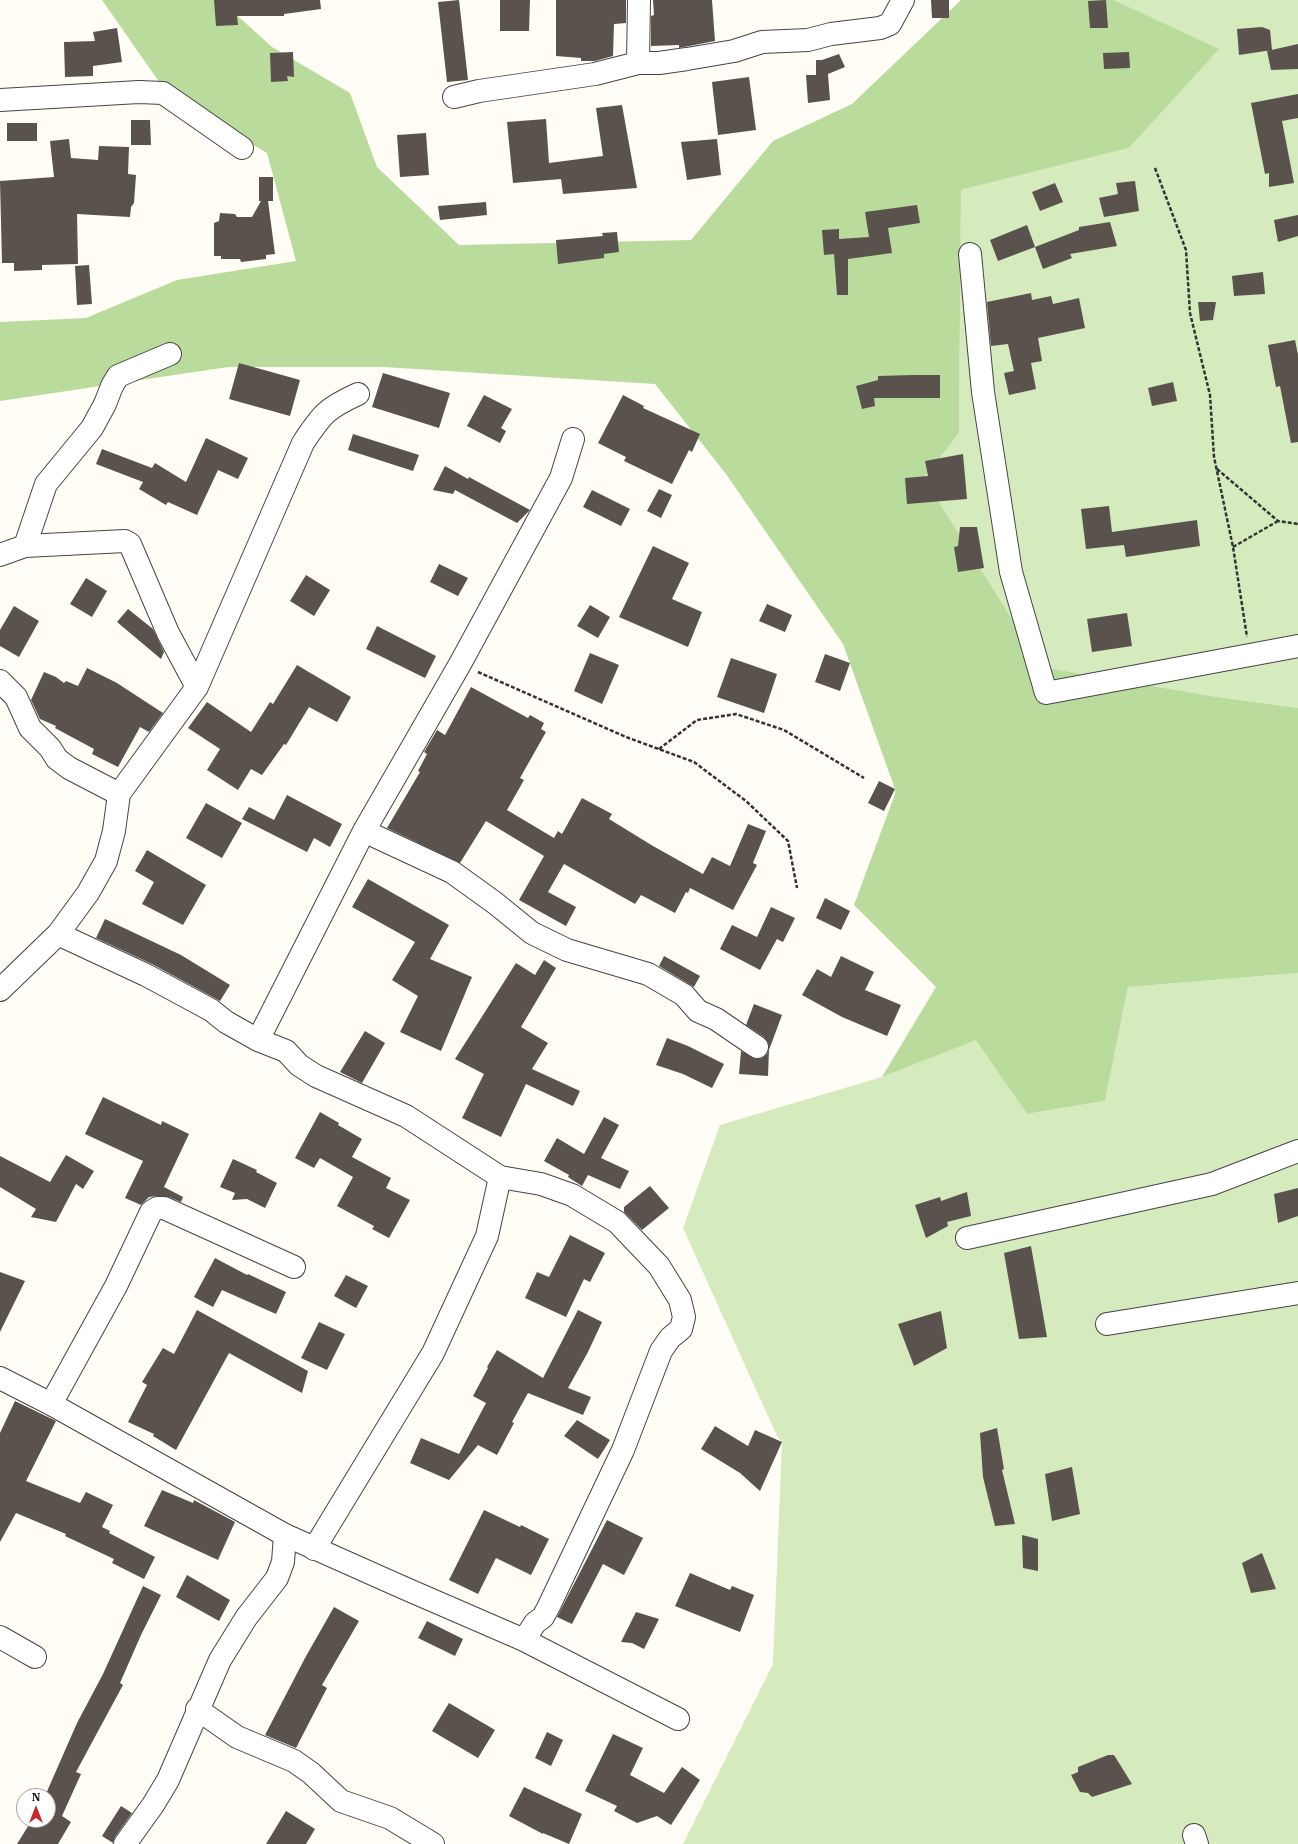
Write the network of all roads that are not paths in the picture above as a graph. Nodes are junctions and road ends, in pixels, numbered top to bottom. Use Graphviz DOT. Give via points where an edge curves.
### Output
graph roads {
  1 [pos="639,0"];
  2 [pos="903,0"];
  3 [pos="638,63"];
  4 [pos="454,97"];
  5 [pos="0,100"];
  6 [pos="242,148"];
  7 [pos="970,254"];
  8 [pos="170,354"];
  9 [pos="358,394"];
  10 [pos="573,439"];
  11 [pos="25,546"];
  12 [pos="0,555"];
  13 [pos="1298,646"];
  14 [pos="0,681"];
  15 [pos="197,687"];
  16 [pos="119,794"];
  17 [pos="364,831"];
  18 [pos="58,934"];
  19 [pos="0,990"];
  20 [pos="258,1040"];
  21 [pos="757,1047"];
  22 [pos="1298,1151"];
  23 [pos="500,1177"];
  24 [pos="967,1238"];
  25 [pos="294,1267"];
  26 [pos="1298,1293"];
  27 [pos="1107,1324"];
  28 [pos="0,1378"];
  29 [pos="51,1404"];
  30 [pos="285,1535"];
  31 [pos="314,1549"];
  32 [pos="0,1637"];
  33 [pos="524,1640"];
  34 [pos="35,1657"];
  35 [pos="197,1709"];
  36 [pos="678,1718"];
  37 [pos="124,1844"];
  38 [pos="433,1844"];
  1 -- 3 [label="street"];
  2 -- 3 [label="street" via="890,24 880,28 831,34 808,40 762,42 734,51 687,59"];
  3 -- 4 [label="street" via="595,74"];
  5 -- 6 [label="street" via="139,92 163,93"];
  7 -- 13 [label="street" via="983,392 1011,572 1046,693"];
  8 -- 11 [label="street" via="118,376 92,428 46,484"];
  9 -- 15 [label="street" via="337,403 319,417 303,443"];
  10 -- 17 [label="street" via="561,478 460,664"];
  11 -- 12 [label="street"];
  11 -- 15 [label="street" via="126,541 130,544 168,633"];
  14 -- 16 [label="street" via="16,696 30,728 50,748 57,760"];
  15 -- 16 [label="street"];
  16 -- 18 [label="street" via="114,831 106,861 88,893"];
  17 -- 20 [label="street"];
  17 -- 21 [label="street" via="452,872 496,903 532,933 567,950 648,974 684,995 698,1011 716,1019"];
  18 -- 19 [label="street"];
  18 -- 20 [label="street" via="146,975 211,1010 226,1022"];
  20 -- 23 [label="street" via="286,1051 299,1065 316,1076 406,1116"];
  22 -- 24 [label="street" via="1212,1184"];
  23 -- 31 [label="street" via="487,1236 433,1353"];
  23 -- 33 [label="street" via="541,1184 572,1195 617,1222 659,1266 672,1284 680,1300 684,1317 681,1329 670,1338 661,1351 623,1450 548,1608"];
  25 -- 29 [label="street" via="164,1208 157,1208 151,1212 116,1286"];
  26 -- 27 [label="street"];
  28 -- 29 [label="street"];
  29 -- 30 [label="street"];
  30 -- 31 [label="street"];
  30 -- 35 [label="street" via="284,1562 277,1578 246,1618 220,1660"];
  31 -- 33 [label="street"];
  32 -- 34 [label="street"];
  33 -- 36 [label="street"];
  35 -- 37 [label="street" via="168,1780"];
  35 -- 38 [label="street" via="237,1737 294,1761 341,1801 390,1818"];
}
